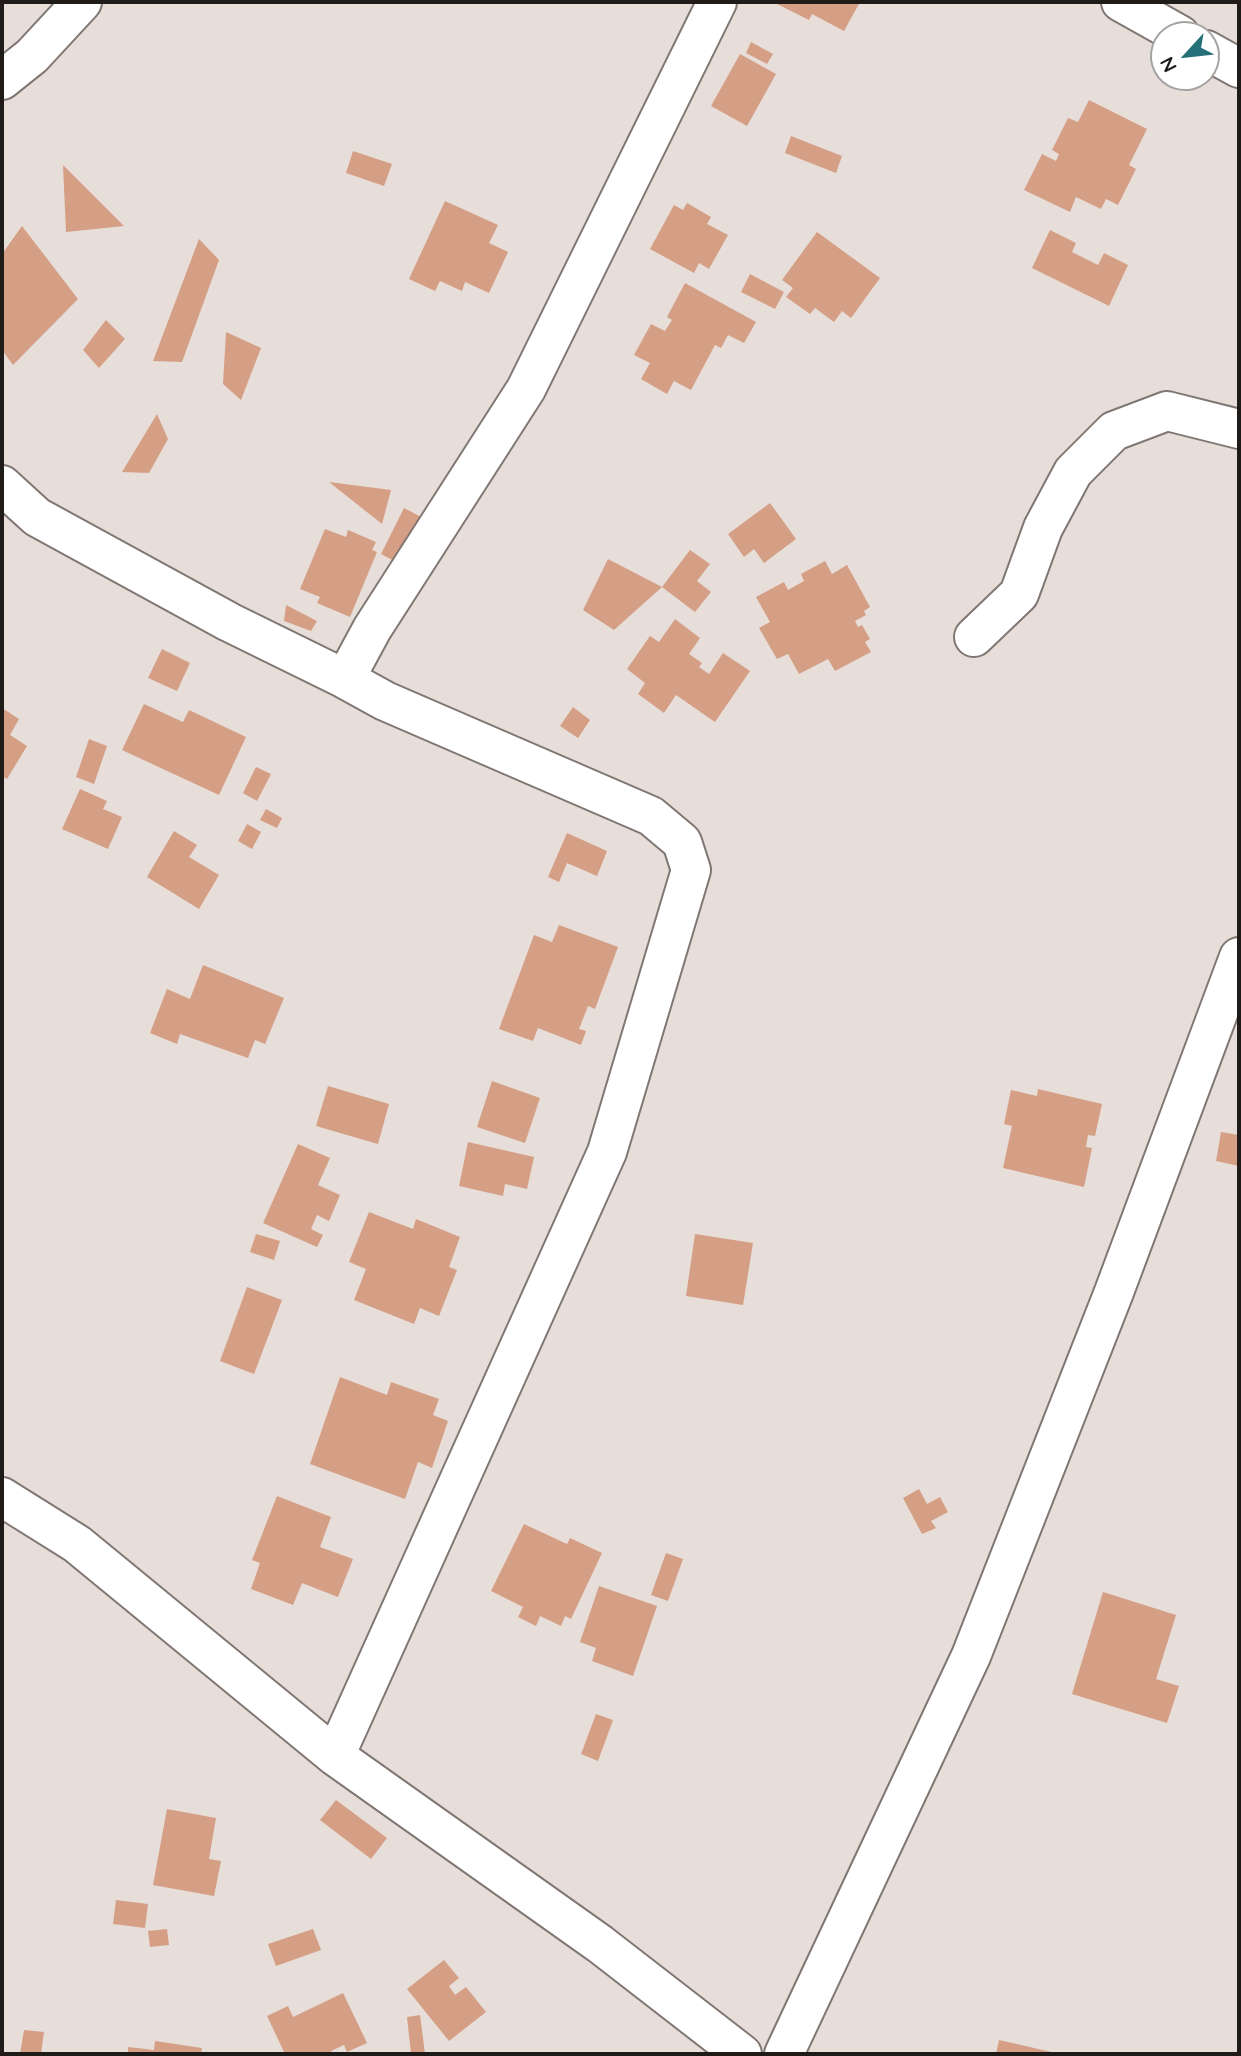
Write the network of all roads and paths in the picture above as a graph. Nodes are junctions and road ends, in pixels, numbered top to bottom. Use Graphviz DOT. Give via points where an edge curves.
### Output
graph roads {
  1 [pos="82,2"];
  2 [pos="717,2"];
  3 [pos="1121,2"];
  4 [pos="1155,21"];
  5 [pos="1220,58"];
  6 [pos="1239,68"];
  7 [pos="2,80"];
  8 [pos="1239,429"];
  9 [pos="2,485"];
  10 [pos="974,637"];
  11 [pos="345,679"];
  12 [pos="1239,957"];
  13 [pos="2,1497"];
  14 [pos="335,1756"];
  15 [pos="742,2054"];
  16 [pos="784,2054"];
  1 -- 7 [label="street" via="32,56"];
  2 -- 11 [label="street" via="526,389 372,629"];
  3 -- 4 [label="street"];
  5 -- 6 [label="street"];
  8 -- 10 [label="street" via="1167,411 1114,430 1073,472 1042,528 1020,594"];
  9 -- 11 [label="street" via="37,517 229,622"];
  11 -- 14 [label="street" via="385,701 651,816 682,842 691,870 607,1152"];
  12 -- 16 [label="street" via="971,1656"];
  13 -- 14 [label="street" via="77,1544"];
  14 -- 15 [label="street" via="600,1944"];
}
